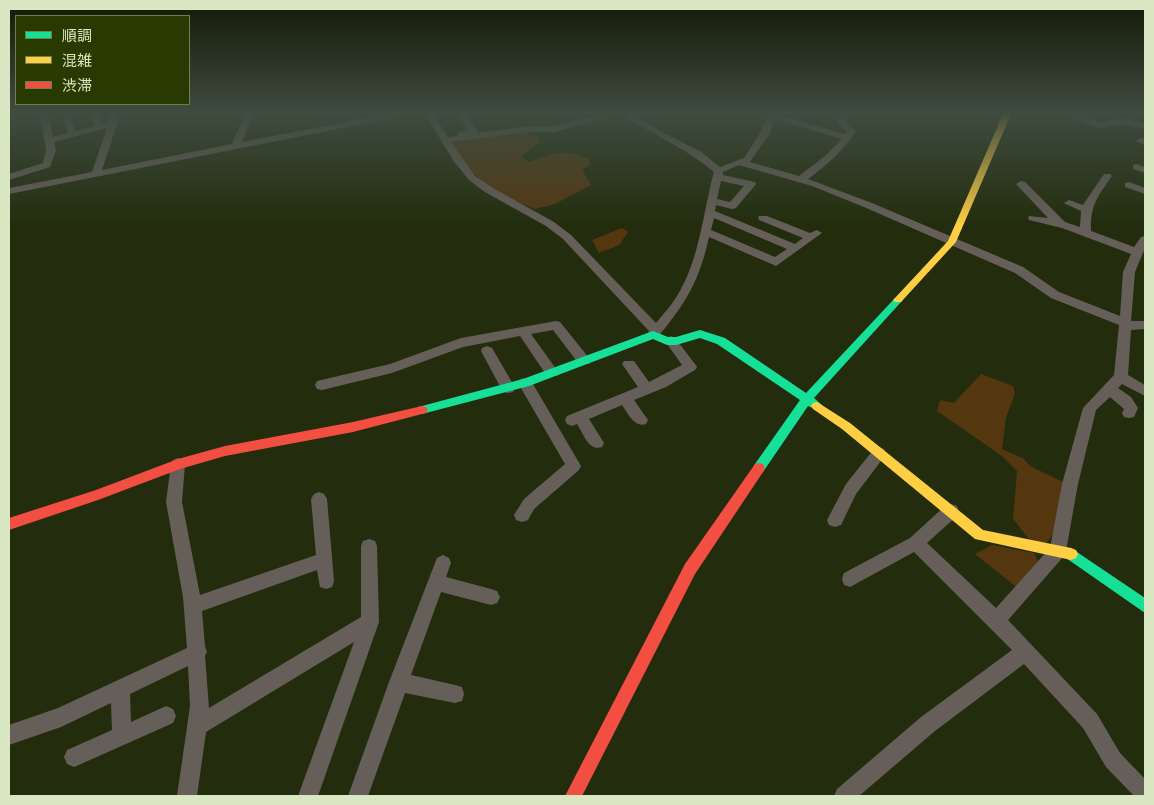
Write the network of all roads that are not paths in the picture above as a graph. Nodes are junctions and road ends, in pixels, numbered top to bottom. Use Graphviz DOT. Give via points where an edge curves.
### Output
graph roads {
  1 [pos="51,152"];
  2 [pos="104,152"];
  3 [pos="204,152"];
  4 [pos="455,152"];
  5 [pos="694,152"];
  6 [pos="753,152"];
  7 [pos="837,152"];
  8 [pos="991,152"];
  9 [pos="739,162"];
  10 [pos="96,174"];
  11 [pos="719,174"];
  12 [pos="9,176"];
  13 [pos="1107,176"];
  14 [pos="800,180"];
  15 [pos="1021,184"];
  16 [pos="1129,186"];
  17 [pos="9,191"];
  18 [pos="1145,191"];
  19 [pos="711,200"];
  20 [pos="1069,203"];
  21 [pos="1085,209"];
  22 [pos="709,212"];
  23 [pos="763,218"];
  24 [pos="1033,218"];
  25 [pos="1065,226"];
  26 [pos="705,230"];
  27 [pos="1086,234"];
  28 [pos="1145,239"];
  29 [pos="952,242"];
  30 [pos="795,248"];
  31 [pos="1137,252"];
  32 [pos="1125,324"];
  33 [pos="1145,326"];
  34 [pos="655,333"];
  35 [pos="526,336"];
  36 [pos="671,341"];
  37 [pos="487,351"];
  38 [pos="584,361"];
  39 [pos="629,364"];
  40 [pos="552,373"];
  41 [pos="1121,378"];
  42 [pos="525,383"];
  43 [pos="322,385"];
  44 [pos="508,388"];
  45 [pos="647,389"];
  46 [pos="1109,389"];
  47 [pos="1145,391"];
  48 [pos="625,398"];
  49 [pos="807,400"];
  50 [pos="1129,413"];
  51 [pos="641,420"];
  52 [pos="597,443"];
  53 [pos="879,453"];
  54 [pos="178,464"];
  55 [pos="319,499"];
  56 [pos="951,512"];
  57 [pos="522,515"];
  58 [pos="835,520"];
  59 [pos="9,524"];
  60 [pos="916,544"];
  61 [pos="369,546"];
  62 [pos="1058,551"];
  63 [pos="324,560"];
  64 [pos="442,563"];
  65 [pos="850,580"];
  66 [pos="326,581"];
  67 [pos="436,583"];
  68 [pos="491,596"];
  69 [pos="193,606"];
  70 [pos="1145,606"];
  71 [pos="996,620"];
  72 [pos="370,622"];
  73 [pos="198,652"];
  74 [pos="1025,652"];
  75 [pos="398,682"];
  76 [pos="120,690"];
  77 [pos="455,694"];
  78 [pos="166,716"];
  79 [pos="197,726"];
  80 [pos="9,735"];
  81 [pos="122,736"];
  82 [pos="74,757"];
  83 [pos="1145,793"];
  84 [pos="187,796"];
  85 [pos="308,796"];
  86 [pos="358,796"];
  87 [pos="573,796"];
  88 [pos="844,796"];
  1 -- 12 [label="street" via="48,165"];
  2 -- 10 [label="street"];
  3 -- 10 [label="street"];
  4 -- 34 [label="street" via="472,178 567,237"];
  5 -- 11 [label="street"];
  6 -- 9 [label="street" via="748,160"];
  7 -- 14 [label="street"];
  8 -- 29 [label="street"];
  9 -- 11 [label="street"];
  9 -- 14 [label="street"];
  10 -- 17 [label="street"];
  11 -- 19 [label="street"];
  11 -- 19 [label="street" via="751,184 732,206"];
  13 -- 21 [label="street"];
  14 -- 29 [label="street"];
  15 -- 25 [label="street" via="1032,192 1051,217"];
  16 -- 18 [label="street"];
  19 -- 22 [label="street"];
  20 -- 21 [label="street"];
  21 -- 27 [label="street"];
  22 -- 26 [label="street"];
  22 -- 30 [label="street"];
  23 -- 30 [label="street" via="814,235"];
  24 -- 25 [label="street"];
  25 -- 27 [label="street"];
  26 -- 30 [label="street" via="776,262"];
  26 -- 34 [label="street" via="686,292"];
  27 -- 31 [label="street"];
  28 -- 31 [label="street"];
  29 -- 32 [label="street" via="1019,270 1055,295"];
  29 -- 49 [label="street"];
  31 -- 32 [label="street" via="1129,272"];
  32 -- 33 [label="street"];
  32 -- 41 [label="street"];
  34 -- 36 [label="street"];
  34 -- 38 [label="street"];
  35 -- 40 [label="street"];
  36 -- 45 [label="street" via="690,367"];
  36 -- 49 [label="street" via="700,334 721,341"];
  37 -- 44 [label="street"];
  38 -- 40 [label="street"];
  38 -- 43 [label="street" via="556,325 461,343 392,368"];
  39 -- 45 [label="street"];
  40 -- 42 [label="street"];
  41 -- 46 [label="street"];
  41 -- 47 [label="street"];
  42 -- 44 [label="street"];
  42 -- 57 [label="street" via="574,466 529,504"];
  44 -- 54 [label="street" via="353,427 225,451"];
  45 -- 48 [label="street"];
  46 -- 50 [label="street" via="1126,401 1131,408"];
  46 -- 62 [label="street" via="1090,408 1070,484"];
  48 -- 51 [label="street"];
  48 -- 52 [label="street" via="576,418"];
  49 -- 53 [label="street"];
  49 -- 87 [label="street" via="690,569"];
  53 -- 56 [label="street"];
  53 -- 58 [label="street" via="851,489"];
  54 -- 59 [label="street"];
  54 -- 69 [label="street" via="174,502"];
  55 -- 63 [label="street"];
  56 -- 60 [label="street"];
  56 -- 62 [label="street" via="980,535"];
  60 -- 65 [label="street"];
  60 -- 71 [label="street"];
  61 -- 72 [label="street"];
  62 -- 70 [label="street" via="1072,554"];
  62 -- 71 [label="street"];
  63 -- 66 [label="street"];
  63 -- 69 [label="street"];
  64 -- 67 [label="street"];
  67 -- 68 [label="street"];
  67 -- 75 [label="street"];
  69 -- 73 [label="street"];
  71 -- 74 [label="street"];
  72 -- 79 [label="street"];
  72 -- 85 [label="street"];
  73 -- 76 [label="street"];
  73 -- 79 [label="street" via="200,706"];
  74 -- 83 [label="street" via="1090,721 1113,760"];
  74 -- 88 [label="street" via="928,724"];
  75 -- 77 [label="street"];
  75 -- 86 [label="street"];
  76 -- 80 [label="street" via="61,717"];
  76 -- 81 [label="street"];
  78 -- 81 [label="street"];
  79 -- 84 [label="street"];
  81 -- 82 [label="street"];
}
